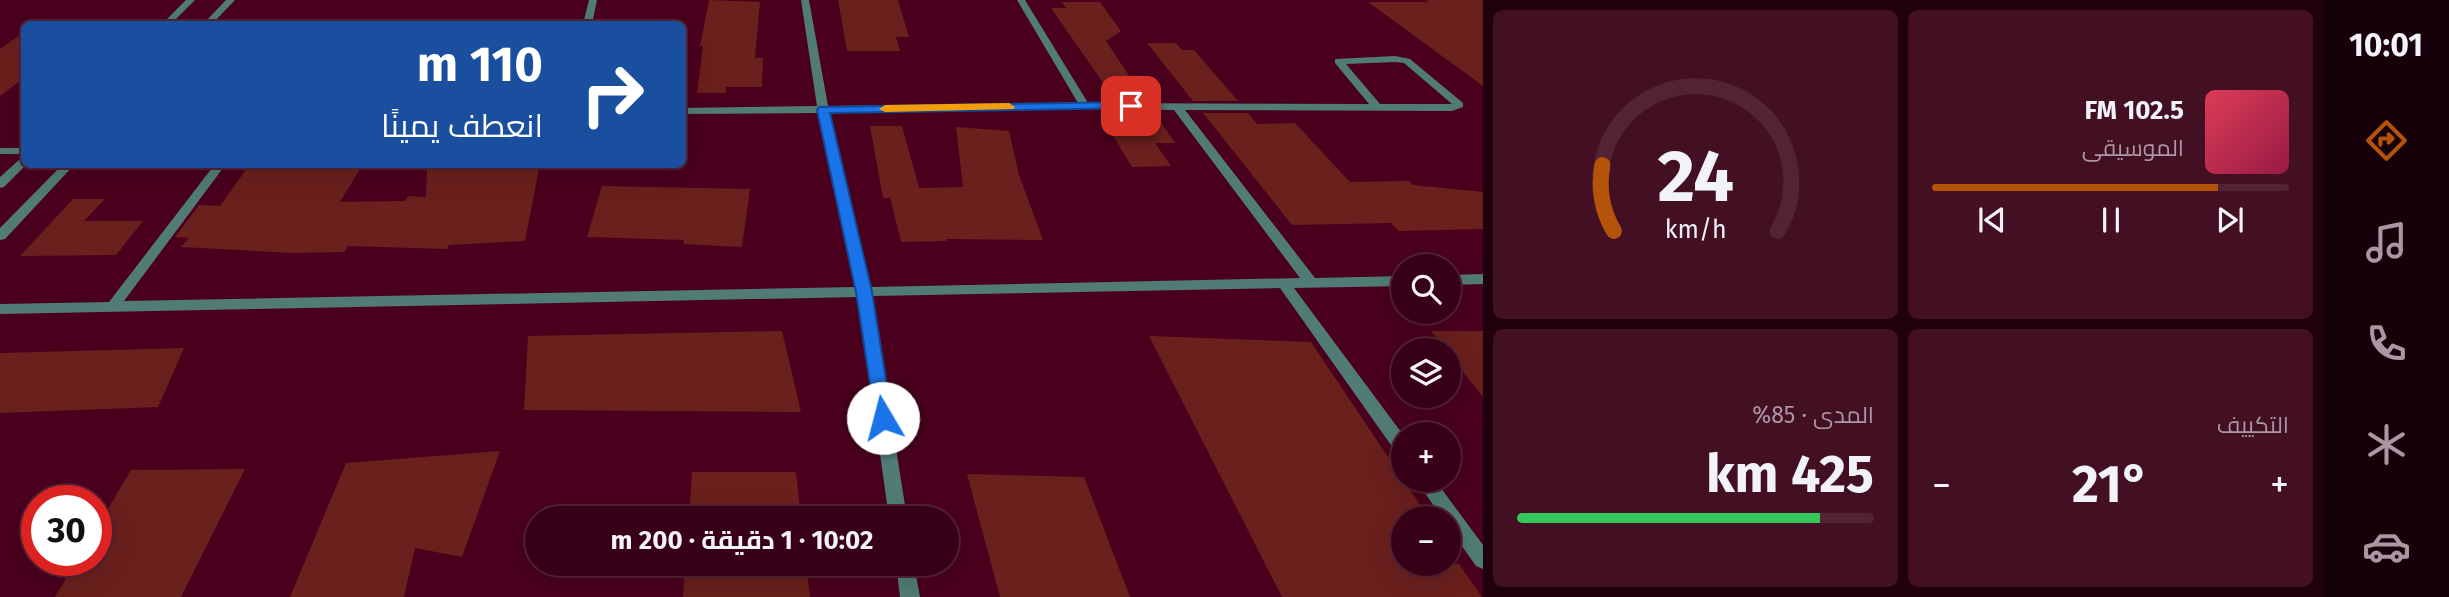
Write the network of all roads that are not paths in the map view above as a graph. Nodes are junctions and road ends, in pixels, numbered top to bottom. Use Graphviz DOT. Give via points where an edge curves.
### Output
graph roads {
  1 [pos="191,0"];
  2 [pos="231,0"];
  3 [pos="593,0"];
  4 [pos="804,0"];
  5 [pos="1021,0"];
  6 [pos="169,21"];
  7 [pos="210,21"];
  8 [pos="588,21"];
  9 [pos="1085,106"];
  10 [pos="1177,106"];
  11 [pos="1377,107"];
  12 [pos="823,110"];
  13 [pos="686,111"];
  14 [pos="0,151"];
  15 [pos="21,151"];
  16 [pos="21,164"];
  17 [pos="66,168"];
  18 [pos="218,168"];
  19 [pos="0,184"];
  20 [pos="0,236"];
  21 [pos="1483,279"];
  22 [pos="1461,280"];
  23 [pos="1391,281"];
  24 [pos="1311,283"];
  25 [pos="1284,284"];
  26 [pos="864,292"];
  27 [pos="113,306"];
  28 [pos="0,309"];
  29 [pos="1391,432"];
  30 [pos="1434,492"];
  31 [pos="896,506"];
  32 [pos="1483,560"];
  33 [pos="907,576"];
  34 [pos="910,597"];
  1 -- 6 [label="street"];
  2 -- 7 [label="street"];
  3 -- 8 [label="street"];
  4 -- 12 [label="street"];
  5 -- 9 [label="street"];
  9 -- 10 [label="street"];
  9 -- 12 [label="street"];
  10 -- 11 [label="street"];
  10 -- 24 [label="street"];
  11 -- 11 [label="street" via="1338,61 1407,61 1459,105"];
  12 -- 13 [label="street"];
  12 -- 26 [label="street"];
  14 -- 15 [label="street"];
  16 -- 19 [label="street"];
  17 -- 20 [label="street"];
  18 -- 27 [label="street"];
  21 -- 22 [label="street"];
  23 -- 24 [label="street"];
  24 -- 25 [label="street"];
  25 -- 26 [label="street"];
  25 -- 29 [label="street"];
  26 -- 27 [label="street"];
  26 -- 31 [label="street"];
  27 -- 28 [label="street"];
  30 -- 32 [label="street"];
  33 -- 34 [label="street"];
}
